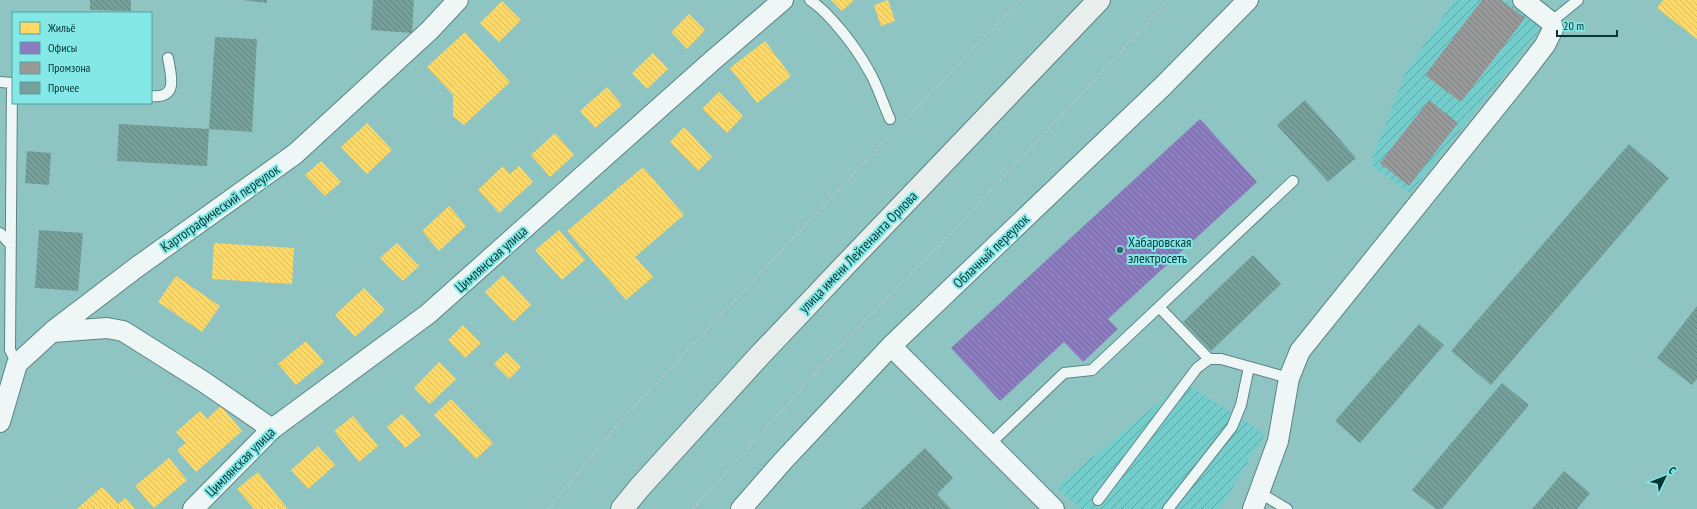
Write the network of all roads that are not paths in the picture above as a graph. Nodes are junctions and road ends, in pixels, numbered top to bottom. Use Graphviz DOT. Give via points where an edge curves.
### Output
graph roads {
  1 [pos="458,0"];
  2 [pos="783,0"];
  3 [pos="810,0"];
  4 [pos="1100,0"];
  5 [pos="1248,0"];
  6 [pos="1523,0"];
  7 [pos="1578,0"];
  8 [pos="1551,22"];
  9 [pos="168,58"];
  10 [pos="0,82"];
  11 [pos="12,83"];
  12 [pos="152,96"];
  13 [pos="890,120"];
  14 [pos="1292,181"];
  15 [pos="0,233"];
  16 [pos="11,245"];
  17 [pos="1159,307"];
  18 [pos="53,332"];
  19 [pos="891,346"];
  20 [pos="1209,359"];
  21 [pos="17,364"];
  22 [pos="1249,367"];
  23 [pos="1289,378"];
  24 [pos="0,422"];
  25 [pos="272,430"];
  26 [pos="989,445"];
  27 [pos="1098,500"];
  28 [pos="1256,501"];
  29 [pos="193,509"];
  30 [pos="622,509"];
  31 [pos="741,509"];
  32 [pos="1054,509"];
  33 [pos="1168,509"];
  34 [pos="1287,509"];
  1 -- 18 [label="street, Картографический переулок" via="430,30 295,154 137,266"];
  2 -- 25 [label="street, Цимлянская улица" via="428,314"];
  3 -- 13 [label="lane" via="842,31 870,71"];
  4 -- 30 [label="main road, улица имени Лейтенанта Орлова" via="766,350"];
  5 -- 19 [label="street, Облачный переулок" via="1162,87"];
  6 -- 8 [label="street"];
  7 -- 8 [label="lane"];
  8 -- 23 [label="street" via="1554,29 1545,45 1300,352"];
  9 -- 12 [label="lane" via="172,84 169,92 161,98"];
  10 -- 11 [label="lane"];
  11 -- 16 [label="lane"];
  14 -- 17 [label="lane"];
  15 -- 16 [label="lane"];
  16 -- 21 [label="lane" via="10,350"];
  17 -- 20 [label="lane"];
  17 -- 26 [label="lane" via="1092,370 1064,373"];
  18 -- 21 [label="street, Картографический переулок"];
  18 -- 25 [label="street" via="107,328 123,331 204,382"];
  19 -- 26 [label="street"];
  19 -- 31 [label="street, Облачный переулок"];
  20 -- 22 [label="lane" via="1221,359"];
  20 -- 27 [label="lane" via="1197,368"];
  21 -- 24 [label="street"];
  22 -- 23 [label="lane"];
  22 -- 33 [label="lane" via="1241,405 1232,427"];
  23 -- 28 [label="street" via="1278,441"];
  25 -- 29 [label="street, Цимлянская улица"];
  26 -- 32 [label="street"];
  28 -- 34 [label="lane"];
}
